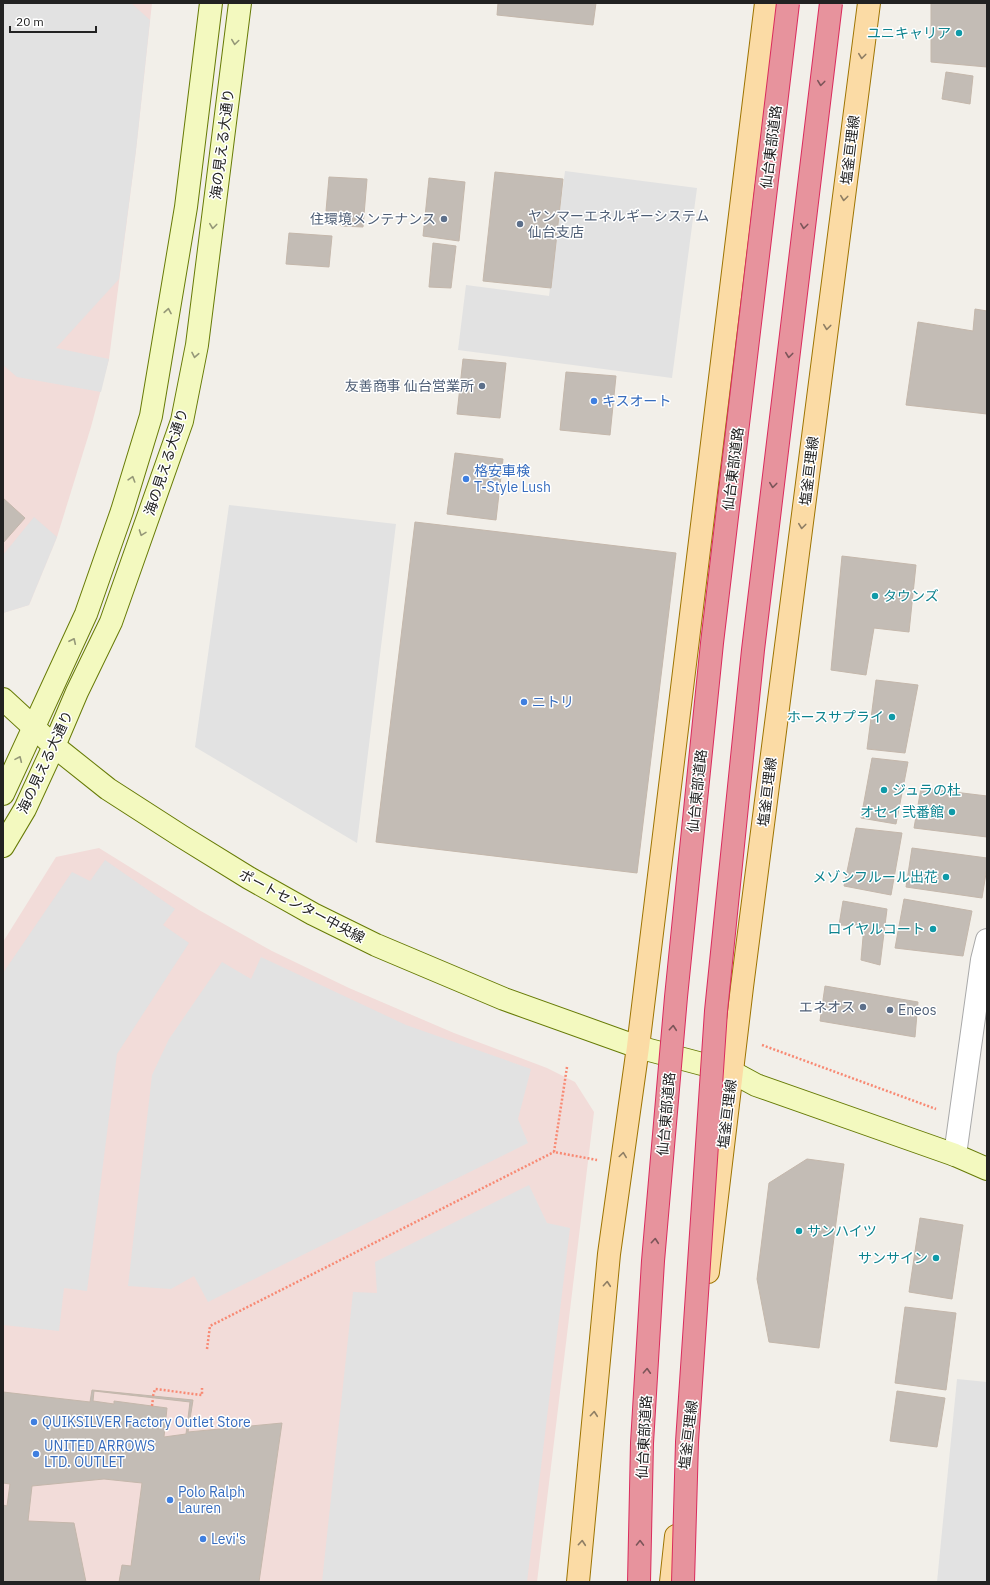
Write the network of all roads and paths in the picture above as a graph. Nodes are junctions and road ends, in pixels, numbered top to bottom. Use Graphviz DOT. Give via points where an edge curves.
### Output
graph roads {
  1 [pos="211,3"];
  2 [pos="240,3"];
  3 [pos="766,3"];
  4 [pos="788,3"];
  5 [pos="831,3"];
  6 [pos="869,3"];
  7 [pos="3,699"];
  8 [pos="34,727"];
  9 [pos="54,746"];
  10 [pos="3,794"];
  11 [pos="3,846"];
  12 [pos="987,940"];
  13 [pos="762,1045"];
  14 [pos="638,1047"];
  15 [pos="568,1067"];
  16 [pos="732,1072"];
  17 [pos="960,1118"];
  18 [pos="554,1152"];
  19 [pos="955,1155"];
  20 [pos="597,1160"];
  21 [pos="987,1169"];
  22 [pos="207,1349"];
  23 [pos="202,1388"];
  24 [pos="152,1406"];
  25 [pos="578,1582"];
  26 [pos="639,1582"];
  27 [pos="670,1582"];
  28 [pos="683,1582"];
  8 -- 1 [label="street, one-way" via="86,614 122,511 151,416 186,207"];
  2 -- 9 [label="street, 海の見える大通り, one-way" via="198,338 182,421 110,622"];
  3 -- 14 [label="main road"];
  26 -- 4 [label="highway, 仙台東部道路, one-way, bridge" via="642,1443 652,1285 676,997 712,643"];
  5 -- 28 [label="highway, one-way, bridge" via="753,650 716,1011 687,1442"];
  6 -- 16 [label="main road, 塩釜亘理線, one-way"];
  7 -- 8 [label="street, ポートセンター中央線"];
  8 -- 9 [label="street, ポートセンター中央線"];
  10 -- 8 [label="street, one-way"];
  9 -- 11 [label="street, 海の見える大通り" via="25,810"];
  9 -- 14 [label="street, ポートセンター中央線" via="108,789 249,878 313,914 376,945 504,999"];
  12 -- 17 [label="street"];
  13 -- 17 [label="path"];
  14 -- 16 [label="street, ポートセンター中央線"];
  25 -- 14 [label="main road, one-way" via="609,1254"];
  15 -- 18 [label="path"];
  16 -- 19 [label="street, ポートセンター中央線" via="756,1085"];
  16 -- 27 [label="main road, 塩釜亘理線"];
  17 -- 19 [label="street"];
  18 -- 20 [label="path"];
  18 -- 22 [label="path" via="210,1326"];
  19 -- 21 [label="street, ポートセンター中央線"];
  23 -- 24 [label="path" via="202,1395 154,1389"];
}
